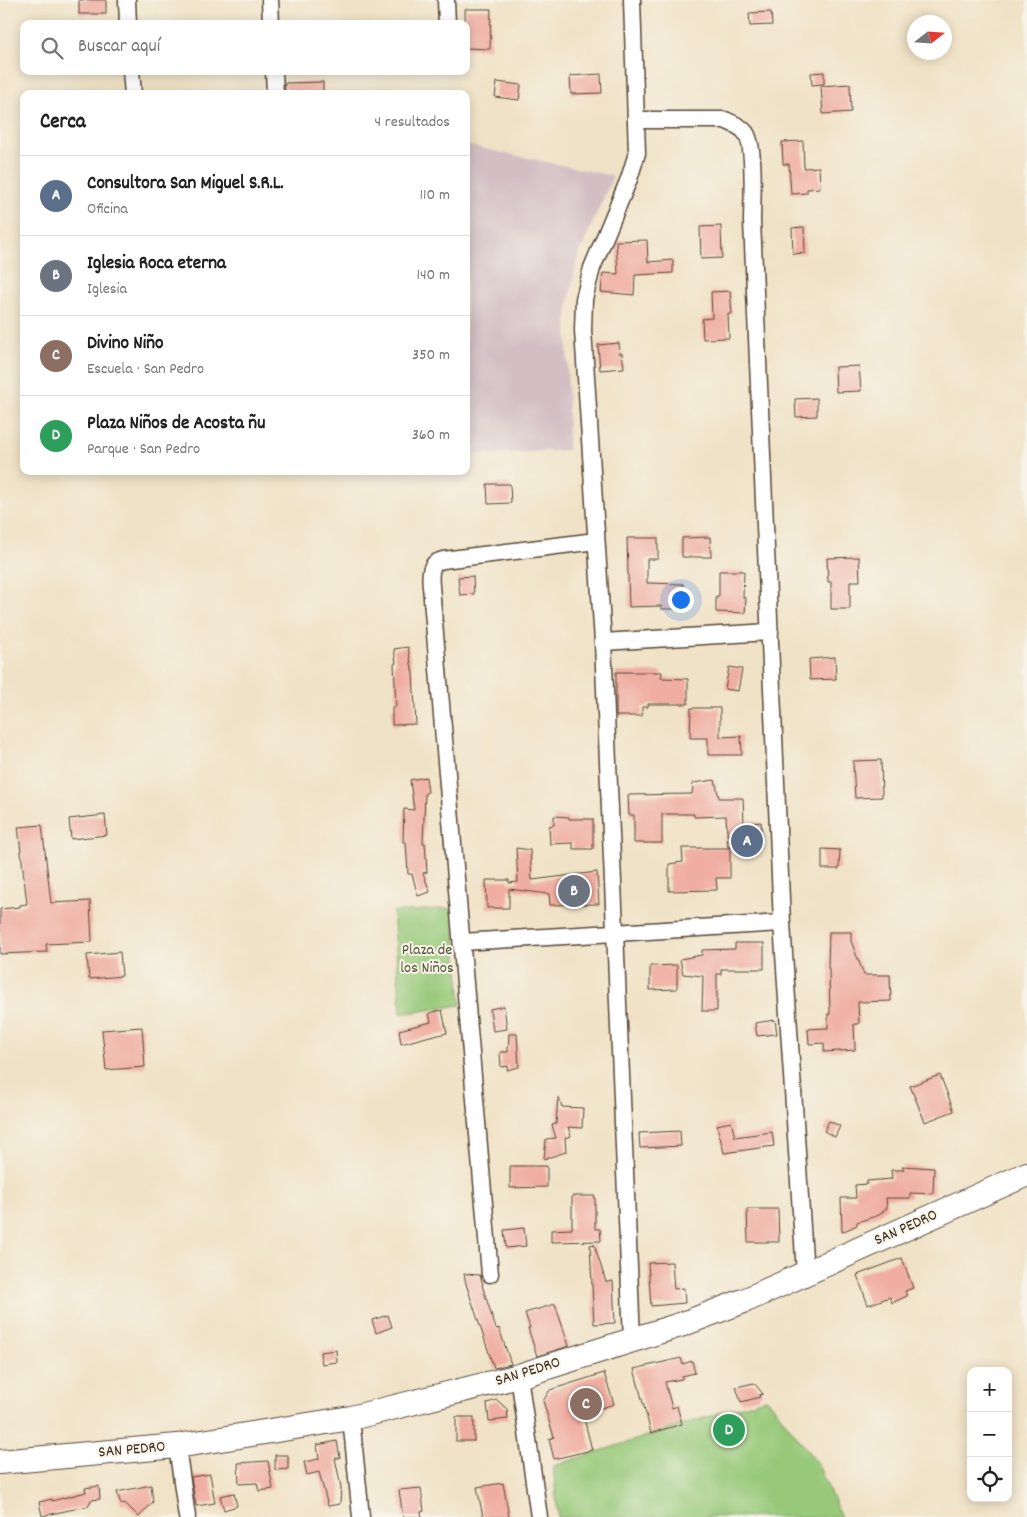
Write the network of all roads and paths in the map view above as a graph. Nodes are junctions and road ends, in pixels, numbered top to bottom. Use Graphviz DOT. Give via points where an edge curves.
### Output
graph roads {
  1 [pos="127,0"];
  2 [pos="270,0"];
  3 [pos="446,0"];
  4 [pos="632,0"];
  5 [pos="128,20"];
  6 [pos="271,20"];
  7 [pos="447,20"];
  8 [pos="131,75"];
  9 [pos="274,75"];
  10 [pos="133,90"];
  11 [pos="275,90"];
  12 [pos="636,120"];
  13 [pos="596,542"];
  14 [pos="770,632"];
  15 [pos="603,642"];
  16 [pos="782,923"];
  17 [pos="615,933"];
  18 [pos="462,942"];
  19 [pos="1027,1174"];
  20 [pos="490,1274"];
  21 [pos="804,1274"];
  22 [pos="632,1339"];
  23 [pos="519,1376"];
  24 [pos="351,1418"];
  25 [pos="177,1446"];
  26 [pos="0,1462"];
  27 [pos="187,1517"];
  28 [pos="361,1517"];
  29 [pos="539,1517"];
  1 -- 5 [label="street"];
  2 -- 6 [label="street"];
  3 -- 7 [label="street"];
  4 -- 12 [label="street"];
  8 -- 10 [label="street"];
  9 -- 11 [label="street"];
  12 -- 13 [label="street" via="636,153 629,179 592,268 584,299 583,330"];
  12 -- 14 [label="street" via="725,120 746,132 751,147"];
  13 -- 15 [label="street"];
  13 -- 18 [label="street" via="443,560 432,567"];
  14 -- 15 [label="street"];
  14 -- 16 [label="street"];
  15 -- 17 [label="street"];
  16 -- 17 [label="street"];
  16 -- 21 [label="street"];
  17 -- 18 [label="street"];
  17 -- 22 [label="street"];
  18 -- 20 [label="street"];
  19 -- 21 [label="main road, SAN PEDRO"];
  21 -- 22 [label="main road, SAN PEDRO" via="683,1324"];
  22 -- 23 [label="main road, SAN PEDRO"];
  23 -- 24 [label="main road, SAN PEDRO"];
  23 -- 29 [label="street"];
  24 -- 25 [label="main road, SAN PEDRO"];
  24 -- 28 [label="street"];
  25 -- 26 [label="main road, SAN PEDRO"];
  25 -- 27 [label="street"];
}
